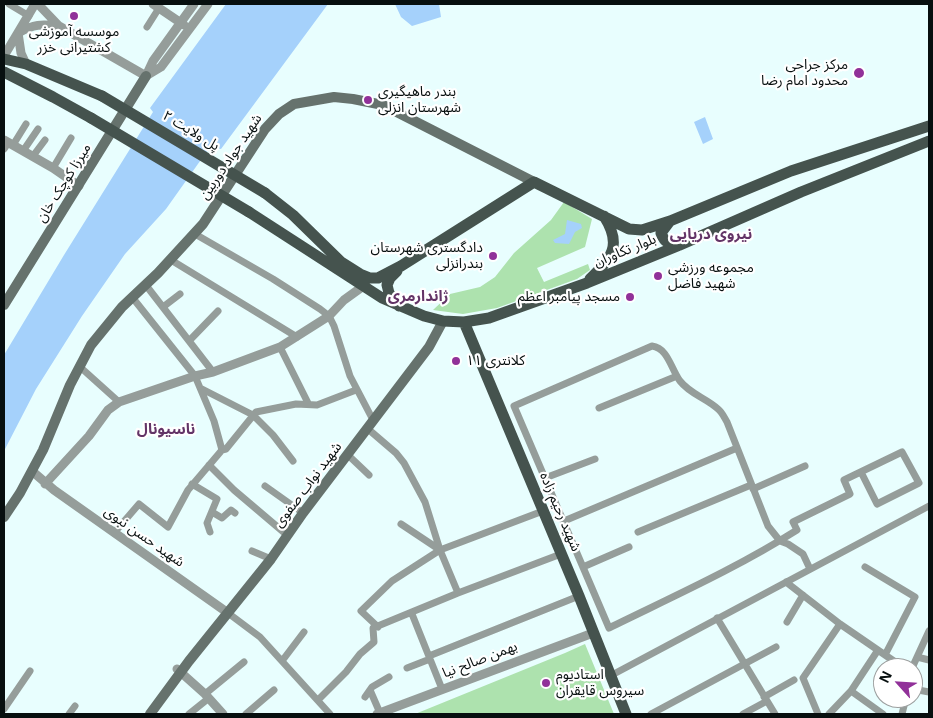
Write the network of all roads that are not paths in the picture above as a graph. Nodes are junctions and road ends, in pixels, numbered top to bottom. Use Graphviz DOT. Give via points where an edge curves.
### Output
graph roads {
  1 [pos="9,4"];
  2 [pos="36,4"];
  3 [pos="194,4"];
  4 [pos="208,4"];
  5 [pos="156,6"];
  6 [pos="29,16"];
  7 [pos="181,23"];
  8 [pos="59,26"];
  9 [pos="147,27"];
  10 [pos="191,29"];
  11 [pos="18,33"];
  12 [pos="4,58"];
  13 [pos="26,64"];
  14 [pos="4,72"];
  15 [pos="146,76"];
  16 [pos="26,124"];
  17 [pos="929,126"];
  18 [pos="38,129"];
  19 [pos="71,138"];
  20 [pos="45,140"];
  21 [pos="929,141"];
  22 [pos="7,144"];
  23 [pos="23,151"];
  24 [pos="33,156"];
  25 [pos="53,168"];
  26 [pos="534,182"];
  27 [pos="79,186"];
  28 [pos="604,216"];
  29 [pos="670,221"];
  30 [pos="195,234"];
  31 [pos="680,245"];
  32 [pos="171,260"];
  33 [pos="401,266"];
  34 [pos="587,282"];
  35 [pos="145,284"];
  36 [pos="362,286"];
  37 [pos="180,294"];
  38 [pos="132,297"];
  39 [pos="4,305"];
  40 [pos="400,306"];
  41 [pos="163,307"];
  42 [pos="218,310"];
  43 [pos="328,316"];
  44 [pos="443,321"];
  45 [pos="464,322"];
  46 [pos="297,337"];
  47 [pos="190,341"];
  48 [pos="280,347"];
  49 [pos="79,366"];
  50 [pos="213,372"];
  51 [pos="195,376"];
  52 [pos="677,376"];
  53 [pos="202,389"];
  54 [pos="356,390"];
  55 [pos="119,402"];
  56 [pos="308,404"];
  57 [pos="599,408"];
  58 [pos="253,415"];
  59 [pos="370,425"];
  60 [pos="736,448"];
  61 [pos="222,450"];
  62 [pos="348,455"];
  63 [pos="595,459"];
  64 [pos="294,461"];
  65 [pos="208,466"];
  66 [pos="805,466"];
  67 [pos="32,471"];
  68 [pos="861,472"];
  69 [pos="369,476"];
  70 [pos="545,478"];
  71 [pos="46,484"];
  72 [pos="192,484"];
  73 [pos="264,486"];
  74 [pos="752,487"];
  75 [pos="929,506"];
  76 [pos="543,511"];
  77 [pos="212,512"];
  78 [pos="235,513"];
  79 [pos="303,513"];
  80 [pos="4,517"];
  81 [pos="564,521"];
  82 [pos="401,524"];
  83 [pos="210,532"];
  84 [pos="638,532"];
  85 [pos="114,533"];
  86 [pos="288,535"];
  87 [pos="780,541"];
  88 [pos="629,547"];
  89 [pos="440,550"];
  90 [pos="252,551"];
  91 [pos="561,554"];
  92 [pos="271,560"];
  93 [pos="583,567"];
  94 [pos="865,567"];
  95 [pos="810,569"];
  96 [pos="786,582"];
  97 [pos="458,593"];
  98 [pos="803,595"];
  99 [pos="579,596"];
  100 [pos="228,613"];
  101 [pos="412,614"];
  102 [pos="717,618"];
  103 [pos="787,622"];
  104 [pos="840,624"];
  105 [pos="378,627"];
  106 [pos="929,631"];
  107 [pos="304,632"];
  108 [pos="593,633"];
  109 [pos="776,647"];
  110 [pos="878,650"];
  111 [pos="885,655"];
  112 [pos="430,657"];
  113 [pos="917,657"];
  114 [pos="889,658"];
  115 [pos="929,660"];
  116 [pos="282,661"];
  117 [pos="244,662"];
  118 [pos="745,664"];
  119 [pos="407,668"];
  120 [pos="179,670"];
  121 [pos="30,671"];
  122 [pos="610,676"];
  123 [pos="389,677"];
  124 [pos="794,680"];
  125 [pos="442,689"];
  126 [pos="274,690"];
  127 [pos="370,690"];
  128 [pos="852,691"];
  129 [pos="207,696"];
  130 [pos="365,697"];
  131 [pos="766,699"];
  132 [pos="318,700"];
  133 [pos="75,706"];
  134 [pos="4,709"];
  135 [pos="69,714"];
  136 [pos="143,714"];
  137 [pos="150,714"];
  138 [pos="189,714"];
  139 [pos="223,714"];
  140 [pos="246,714"];
  141 [pos="330,714"];
  142 [pos="379,714"];
  143 [pos="626,714"];
  144 [pos="651,714"];
  145 [pos="743,714"];
  146 [pos="775,714"];
  147 [pos="818,714"];
  148 [pos="829,714"];
  149 [pos="883,714"];
  1 -- 6 [label="street"];
  2 -- 6 [label="street"];
  2 -- 8 [label="street"];
  3 -- 7 [label="street"];
  4 -- 10 [label="street"];
  5 -- 7 [label="street"];
  5 -- 9 [label="street"];
  6 -- 11 [label="street"];
  7 -- 10 [label="street"];
  7 -- 15 [label="street" via="152,61"];
  8 -- 11 [label="street" via="42,24"];
  8 -- 15 [label="street"];
  10 -- 15 [label="street" via="161,67"];
  11 -- 12 [label="street"];
  11 -- 13 [label="street"];
  12 -- 13 [label="main road, پل ولایت ۲"];
  13 -- 33 [label="main road, پل ولایت ۲, bridge" via="102,96 265,193 293,215 341,262 360,274 378,278"];
  14 -- 36 [label="main road, بلوار تکاوران, bridge" via="53,96 249,212"];
  15 -- 27 [label="main road, میرزا کوچک خان"];
  16 -- 22 [label="street"];
  17 -- 29 [label="main road, بلوار تکاوران" via="791,171"];
  18 -- 23 [label="street"];
  19 -- 25 [label="street"];
  20 -- 24 [label="street"];
  21 -- 31 [label="main road, بلوار تکاوران"];
  22 -- 23 [label="street"];
  23 -- 24 [label="street"];
  24 -- 25 [label="street"];
  25 -- 27 [label="street"];
  26 -- 28 [label="main road"];
  26 -- 30 [label="main road, شهید جواد دوربین" via="383,105 353,99 316,99 294,104 278,114 264,129"];
  26 -- 33 [label="main road, پل ولایت ۲"];
  27 -- 39 [label="main road, میرزا کوچک خان"];
  28 -- 29 [label="main road, بلوار تکاوران" via="629,229 642,230"];
  28 -- 34 [label="main road" via="612,230 613,248 608,261"];
  29 -- 31 [label="main road" via="661,233 663,239 667,244"];
  30 -- 32 [label="main road, شهید جواد دوربین"];
  30 -- 43 [label="street" via="281,284"];
  31 -- 34 [label="main road, بلوار تکاوران"];
  32 -- 35 [label="main road, شهید جواد دوربین"];
  32 -- 46 [label="street"];
  33 -- 40 [label="main road" via="387,285 389,293"];
  34 -- 45 [label="main road, بلوار تکاوران" via="489,318"];
  35 -- 38 [label="main road, شهید جواد دوربین"];
  35 -- 41 [label="street"];
  36 -- 40 [label="main road, بلوار تکاوران"];
  36 -- 43 [label="street"];
  37 -- 41 [label="street"];
  38 -- 49 [label="main road, شهید جواد دوربین" via="91,344"];
  38 -- 51 [label="street"];
  40 -- 44 [label="main road, بلوار تکاوران"];
  41 -- 47 [label="street"];
  42 -- 47 [label="street"];
  43 -- 46 [label="street"];
  43 -- 54 [label="street"];
  44 -- 45 [label="main road, بلوار تکاوران"];
  44 -- 59 [label="main road, شهید نواب صفوی" via="430,347"];
  45 -- 76 [label="main road, شهید رحیم زاده"];
  46 -- 48 [label="street"];
  47 -- 50 [label="street"];
  48 -- 50 [label="street"];
  48 -- 56 [label="street"];
  49 -- 55 [label="street"];
  49 -- 67 [label="main road, شهید جواد دوربین"];
  50 -- 51 [label="street"];
  51 -- 53 [label="street"];
  51 -- 55 [label="street"];
  52 -- 57 [label="street"];
  52 -- 60 [label="street" via="684,386 719,410"];
  52 -- 70 [label="street" via="663,351 652,346 514,406"];
  53 -- 58 [label="street"];
  53 -- 61 [label="street"];
  54 -- 56 [label="street" via="317,405"];
  54 -- 59 [label="street"];
  55 -- 71 [label="street" via="108,410"];
  56 -- 58 [label="street"];
  58 -- 61 [label="street"];
  58 -- 64 [label="street"];
  59 -- 62 [label="main road, شهید نواب صفوی"];
  59 -- 89 [label="street" via="404,463 425,502"];
  60 -- 74 [label="street"];
  60 -- 81 [label="street"];
  61 -- 65 [label="street"];
  62 -- 69 [label="street"];
  62 -- 79 [label="main road, شهید نواب صفوی"];
  63 -- 70 [label="street"];
  65 -- 72 [label="street"];
  65 -- 86 [label="street"];
  66 -- 74 [label="street"];
  67 -- 71 [label="street, شهید حسن نبوی"];
  67 -- 80 [label="main road, شهید جواد دوربین"];
  68 -- 68 [label="street" via="902,452 919,483 877,504"];
  68 -- 87 [label="street" via="844,480 850,494 793,522 797,530"];
  70 -- 81 [label="street"];
  71 -- 85 [label="street, شهید حسن نبوی"];
  72 -- 77 [label="street" via="217,498"];
  72 -- 85 [label="street" via="168,527 139,504"];
  73 -- 79 [label="street"];
  74 -- 84 [label="street"];
  74 -- 87 [label="street" via="768,526"];
  75 -- 95 [label="street"];
  76 -- 89 [label="street"];
  76 -- 91 [label="main road, شهید رحیم زاده"];
  77 -- 78 [label="street" via="222,518 231,510"];
  77 -- 83 [label="street" via="207,523"];
  79 -- 86 [label="main road, شهید نواب صفوی"];
  81 -- 93 [label="street"];
  82 -- 89 [label="street"];
  85 -- 100 [label="street, شهید حسن نبوی"];
  86 -- 92 [label="main road, شهید نواب صفوی"];
  87 -- 93 [label="street" via="609,628"];
  87 -- 95 [label="street" via="803,554"];
  88 -- 93 [label="street"];
  89 -- 97 [label="street"];
  89 -- 105 [label="street" via="392,581 361,611"];
  90 -- 92 [label="street"];
  91 -- 97 [label="street"];
  91 -- 99 [label="main road, شهید رحیم زاده"];
  92 -- 100 [label="main road, شهید نواب صفوی"];
  94 -- 111 [label="street" via="915,597"];
  95 -- 96 [label="street"];
  96 -- 98 [label="street"];
  96 -- 102 [label="street"];
  97 -- 101 [label="street"];
  98 -- 103 [label="street"];
  98 -- 104 [label="street"];
  99 -- 108 [label="main road, شهید رحیم زاده"];
  99 -- 112 [label="street"];
  100 -- 116 [label="street" via="260,637"];
  100 -- 120 [label="main road, شهید نواب صفوی"];
  101 -- 105 [label="street"];
  101 -- 112 [label="street"];
  102 -- 118 [label="street"];
  102 -- 122 [label="street"];
  104 -- 110 [label="street"];
  104 -- 147 [label="street" via="803,678"];
  105 -- 132 [label="street" via="373,628 374,642"];
  106 -- 113 [label="street"];
  107 -- 116 [label="street"];
  108 -- 122 [label="main road, شهید رحیم زاده"];
  108 -- 125 [label="street, بهمن صالح نیا"];
  109 -- 118 [label="street"];
  110 -- 111 [label="street"];
  110 -- 128 [label="street"];
  111 -- 114 [label="street"];
  112 -- 119 [label="street"];
  112 -- 125 [label="street"];
  113 -- 115 [label="street"];
  116 -- 132 [label="street"];
  117 -- 129 [label="street"];
  118 -- 131 [label="street"];
  118 -- 144 [label="street"];
  120 -- 129 [label="street"];
  120 -- 136 [label="main road"];
  120 -- 137 [label="main road"];
  121 -- 134 [label="street"];
  122 -- 143 [label="main road, شهید رحیم زاده"];
  123 -- 127 [label="street"];
  124 -- 131 [label="street"];
  125 -- 142 [label="street, بهمن صالح نیا"];
  126 -- 140 [label="street"];
  127 -- 130 [label="street"];
  127 -- 142 [label="street"];
  128 -- 148 [label="street"];
  128 -- 149 [label="street"];
  129 -- 138 [label="street"];
  129 -- 139 [label="street"];
  131 -- 145 [label="street"];
  131 -- 146 [label="street"];
  132 -- 141 [label="street"];
  133 -- 135 [label="street"];
}
